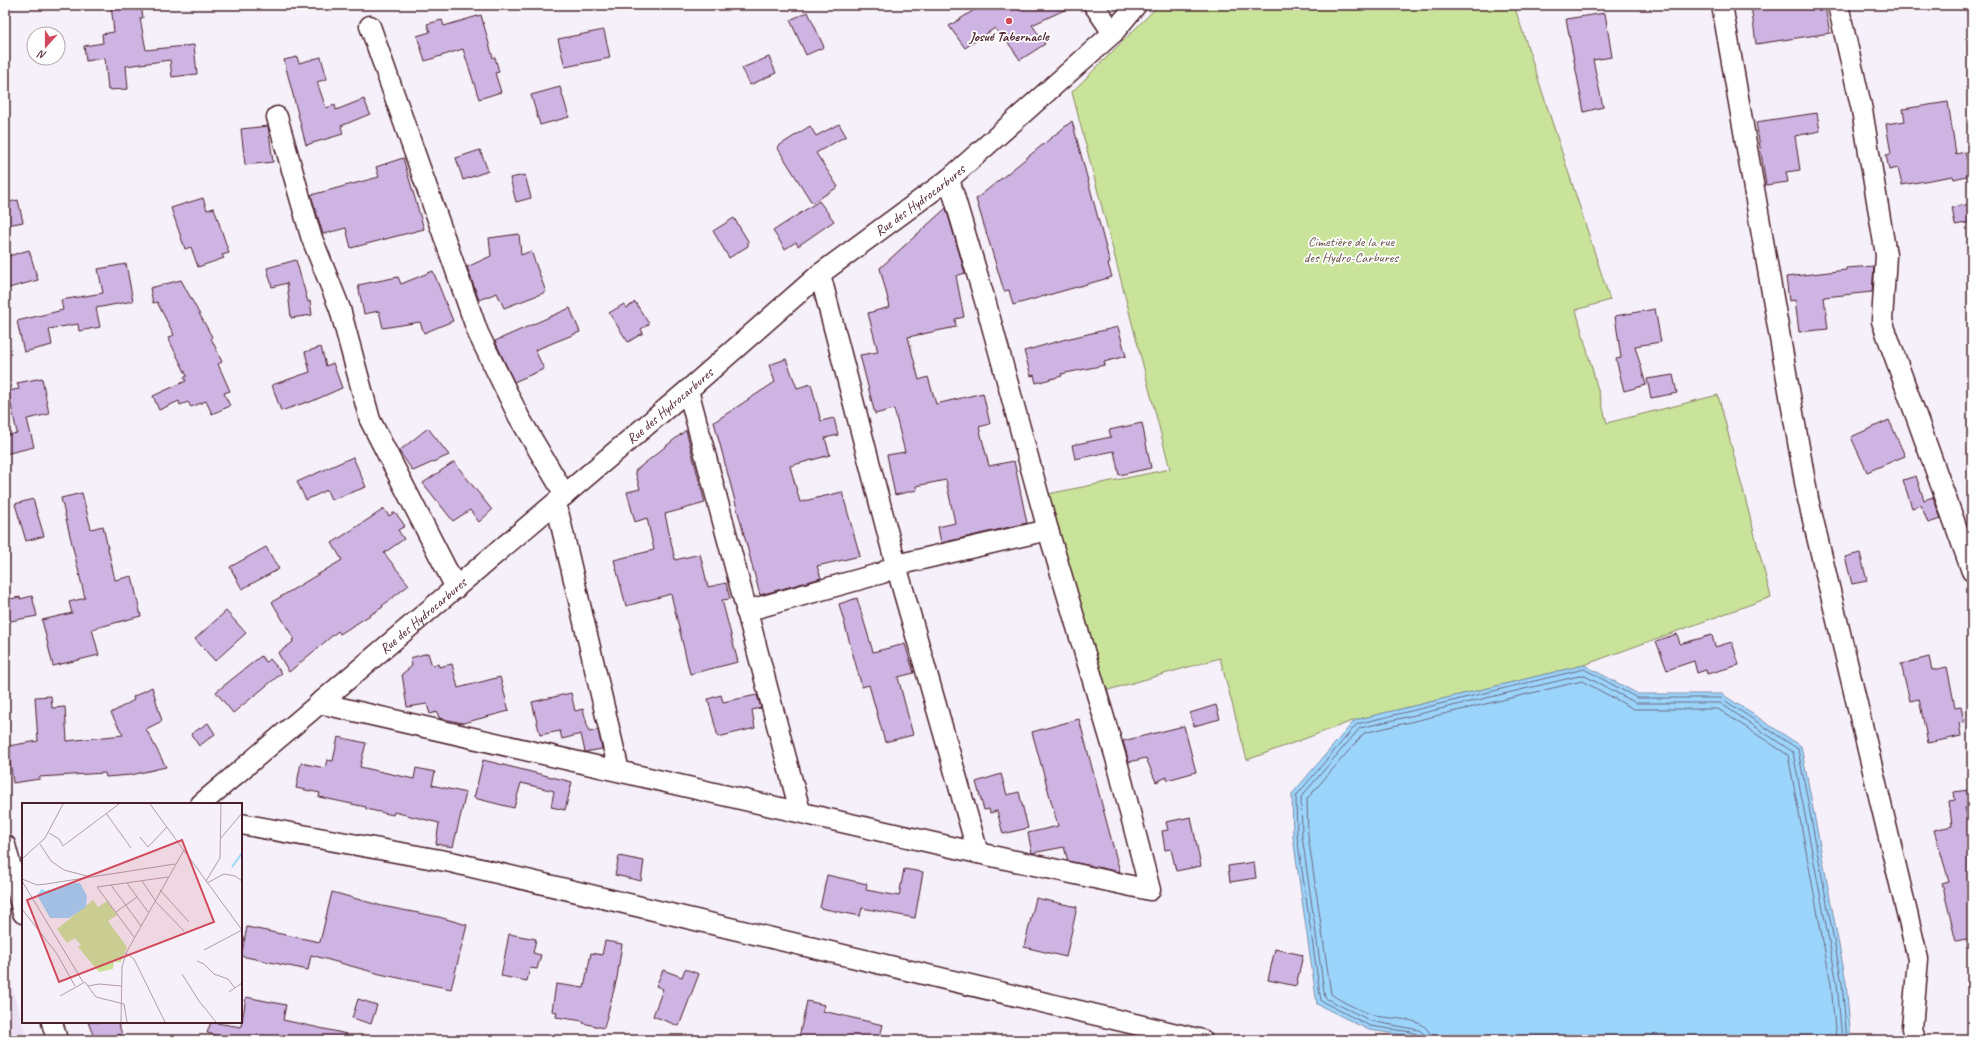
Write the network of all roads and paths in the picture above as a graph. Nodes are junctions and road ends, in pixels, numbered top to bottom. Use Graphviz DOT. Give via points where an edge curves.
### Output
graph roads {
  1 [pos="1094,5"];
  2 [pos="1136,5"];
  3 [pos="1722,5"];
  4 [pos="1838,5"];
  5 [pos="370,26"];
  6 [pos="1113,33"];
  7 [pos="277,117"];
  8 [pos="949,179"];
  9 [pos="820,274"];
  10 [pos="688,390"];
  11 [pos="560,499"];
  12 [pos="1048,530"];
  13 [pos="896,565"];
  14 [pos="1972,571"];
  15 [pos="456,588"];
  16 [pos="746,611"];
  17 [pos="319,703"];
  18 [pos="619,770"];
  19 [pos="202,803"];
  20 [pos="800,811"];
  21 [pos="242,824"];
  22 [pos="5,845"];
  23 [pos="978,853"];
  24 [pos="22,910"];
  25 [pos="52,1023"];
  26 [pos="1185,1038"];
  27 [pos="57,1040"];
  28 [pos="1202,1040"];
  29 [pos="1915,1040"];
  1 -- 6 [label="street"];
  2 -- 6 [label="street, Rue des Hydrocarbures"];
  3 -- 29 [label="street" via="1808,499 1918,959 1912,1028"];
  4 -- 14 [label="street" via="1862,110 1886,255 1882,321"];
  5 -- 11 [label="street" via="478,333"];
  6 -- 8 [label="street, Rue des Hydrocarbures"];
  7 -- 15 [label="street" via="311,236 340,309 370,420"];
  8 -- 9 [label="street, Rue des Hydrocarbures"];
  8 -- 12 [label="street"];
  9 -- 10 [label="street, Rue des Hydrocarbures"];
  9 -- 13 [label="street"];
  10 -- 11 [label="street, Rue des Hydrocarbures"];
  10 -- 16 [label="street"];
  11 -- 15 [label="street, Rue des Hydrocarbures"];
  11 -- 18 [label="street"];
  12 -- 13 [label="street"];
  12 -- 23 [label="street" via="1116,758 1150,890"];
  13 -- 16 [label="street" via="882,573"];
  13 -- 23 [label="street"];
  15 -- 17 [label="street, Rue des Hydrocarbures"];
  16 -- 20 [label="street"];
  17 -- 18 [label="street"];
  17 -- 19 [label="street, Rue des Hydrocarbures"];
  18 -- 20 [label="street"];
  20 -- 23 [label="street"];
  21 -- 26 [label="street" via="451,862 979,986"];
  22 -- 24 [label="street"];
  25 -- 27 [label="street"];
  26 -- 28 [label="street"];
}
